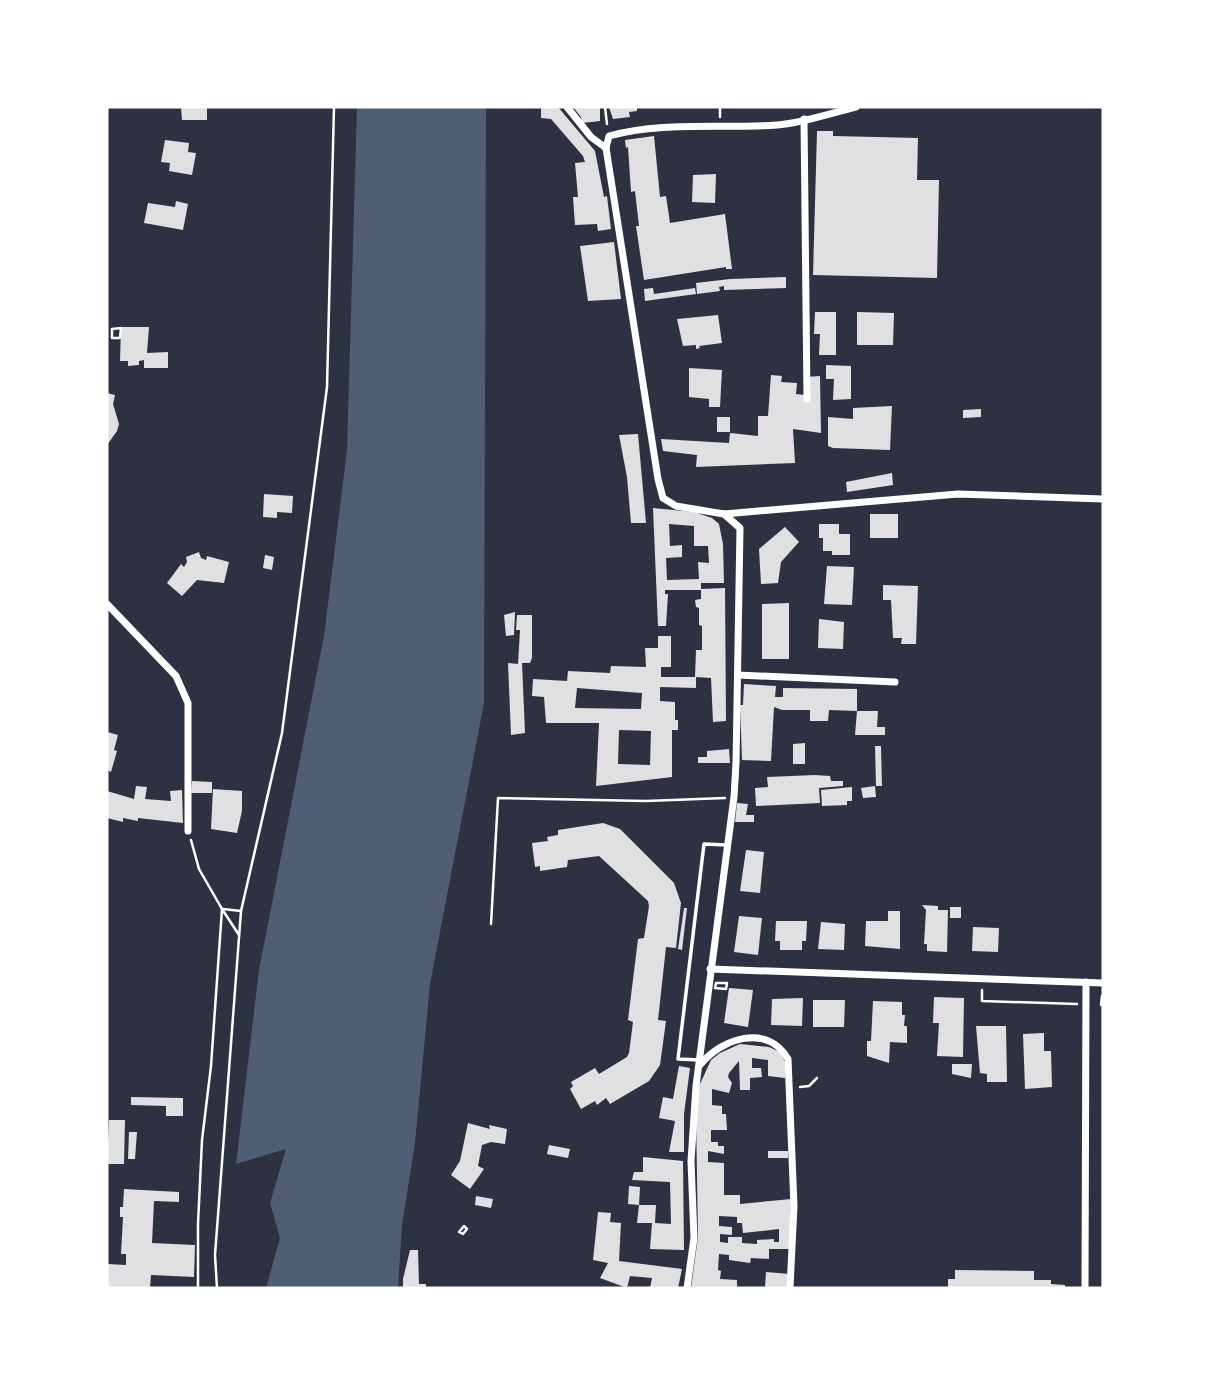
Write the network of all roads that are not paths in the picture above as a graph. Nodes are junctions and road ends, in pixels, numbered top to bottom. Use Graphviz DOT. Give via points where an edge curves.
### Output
graph roads {
  1 [pos="567,107"];
  2 [pos="856,107"];
  3 [pos="804,119"];
  4 [pos="606,148"];
  5 [pos="807,399"];
  6 [pos="1103,499"];
  7 [pos="724,514"];
  8 [pos="107,604"];
  9 [pos="738,675"];
  10 [pos="895,682"];
  11 [pos="188,831"];
  12 [pos="727,845"];
  13 [pos="710,970"];
  14 [pos="1086,982"];
  15 [pos="1103,983"];
  16 [pos="699,1062"];
  17 [pos="687,1288"];
  18 [pos="790,1288"];
  19 [pos="1085,1288"];
  1 -- 4 [label="street"];
  2 -- 3 [label="street"];
  3 -- 4 [label="street" via="780,125 621,132 608,136"];
  3 -- 5 [label="street"];
  4 -- 7 [label="street" via="663,498 676,506"];
  6 -- 7 [label="street" via="958,494"];
  7 -- 9 [label="street" via="740,528"];
  8 -- 11 [label="street" via="176,676 188,703"];
  9 -- 10 [label="street"];
  9 -- 12 [label="street" via="734,797"];
  12 -- 13 [label="street"];
  12 -- 16 [label="lane" via="704,844 678,1059"];
  13 -- 14 [label="street"];
  13 -- 16 [label="street"];
  14 -- 15 [label="street"];
  14 -- 19 [label="street"];
  16 -- 17 [label="street" via="692,1124 694,1237"];
  16 -- 18 [label="street" via="716,1048 746,1038 780,1046 788,1059 794,1206"];
}
